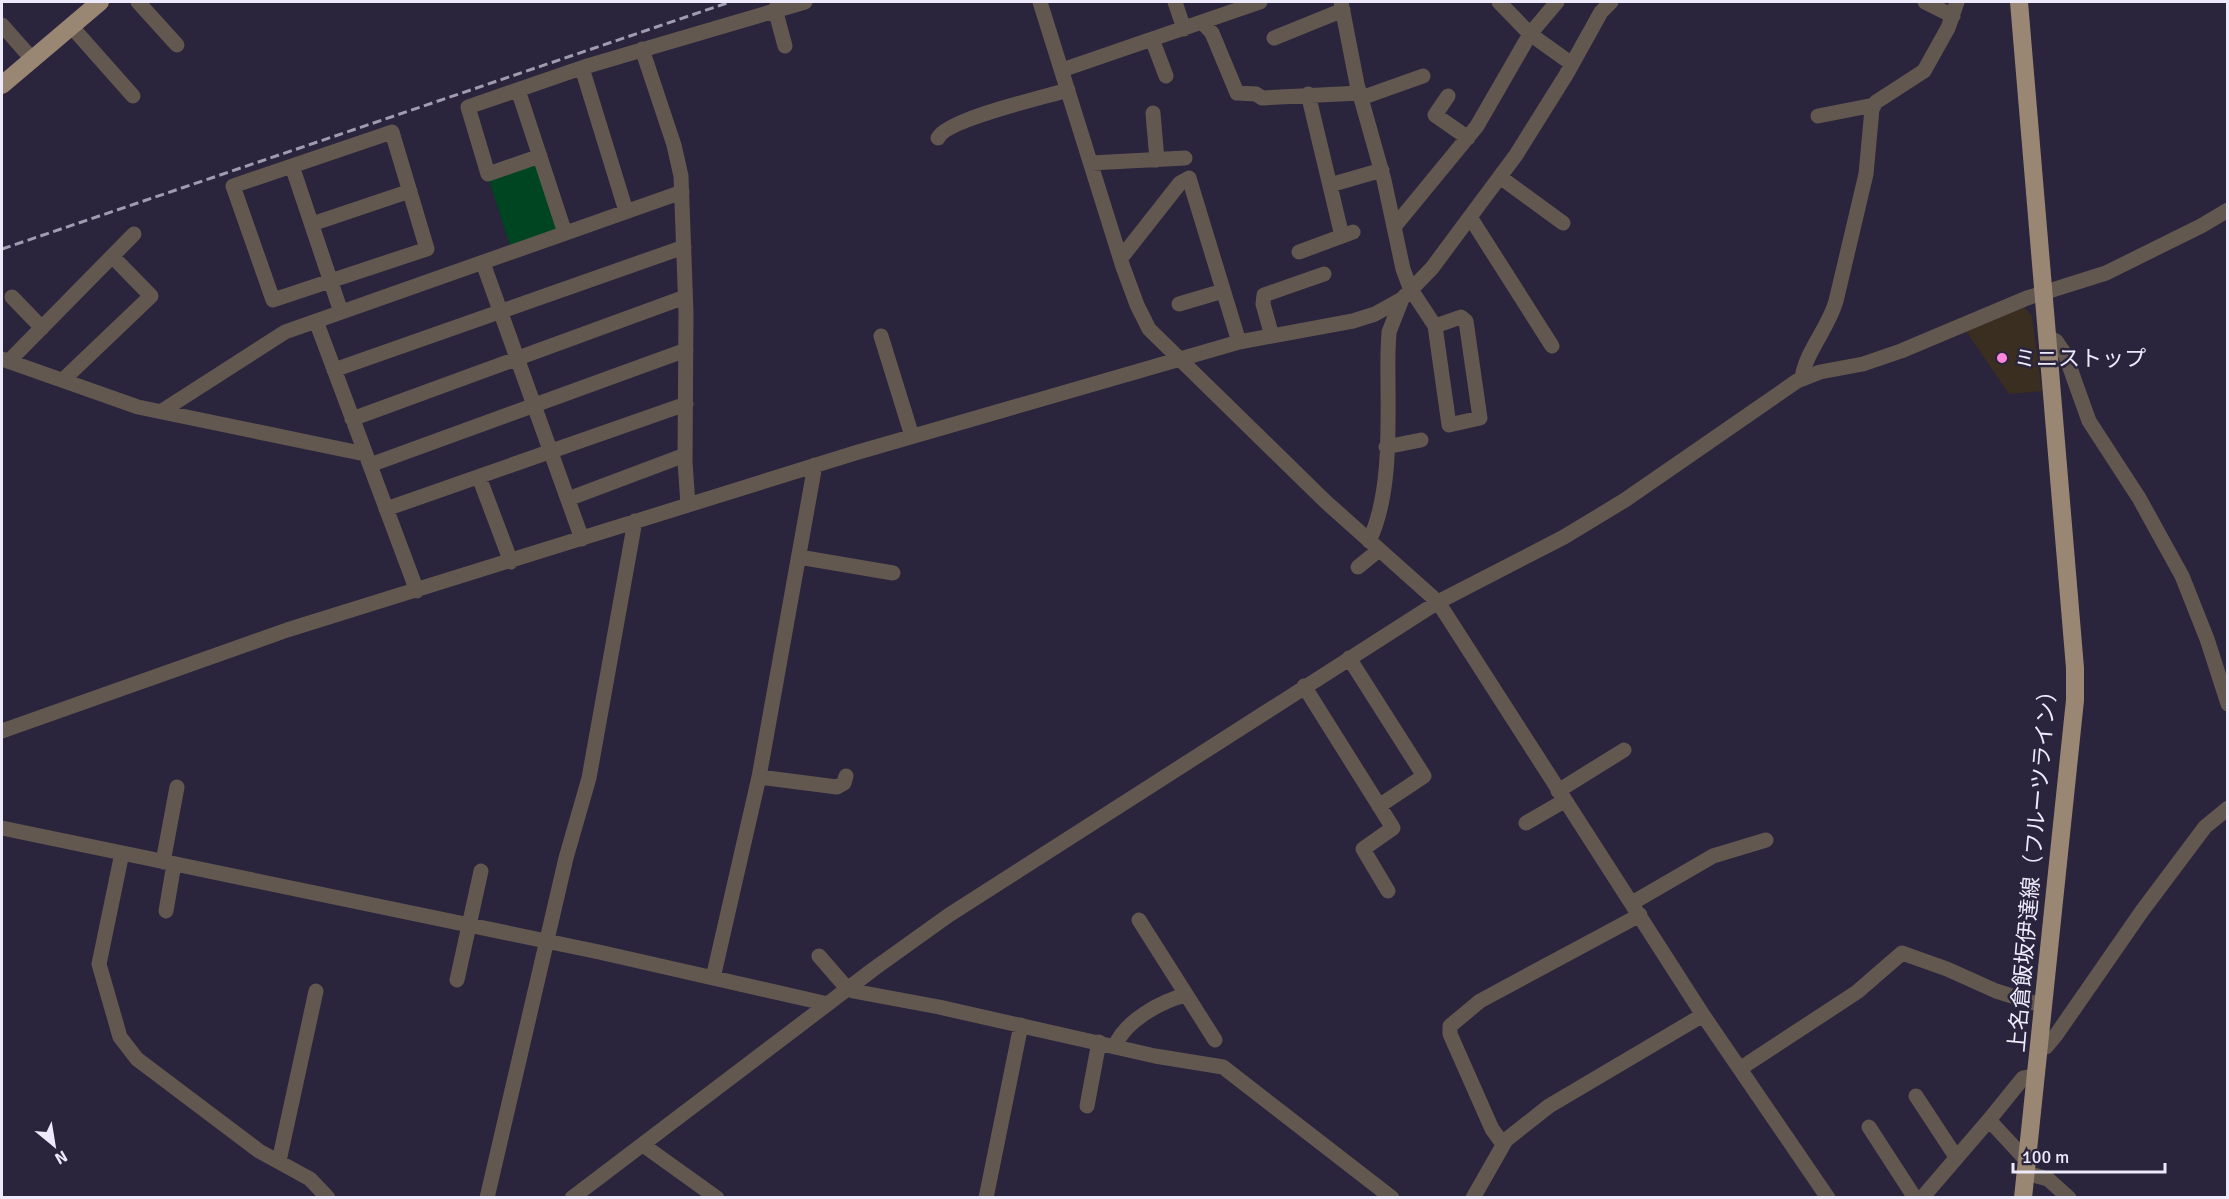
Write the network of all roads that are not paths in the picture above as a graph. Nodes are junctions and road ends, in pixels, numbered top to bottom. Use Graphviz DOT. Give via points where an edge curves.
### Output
graph roads {
  1 [pos="100,2"];
  2 [pos="138,2"];
  3 [pos="805,2"];
  4 [pos="1040,2"];
  5 [pos="1175,2"];
  6 [pos="1260,2"];
  7 [pos="1499,2"];
  8 [pos="1557,2"];
  9 [pos="1611,2"];
  10 [pos="1925,2"];
  11 [pos="2019,2"];
  12 [pos="1342,5"];
  13 [pos="775,9"];
  14 [pos="1955,9"];
  15 [pos="1202,22"];
  16 [pos="2,25"];
  17 [pos="71,26"];
  18 [pos="1184,29"];
  19 [pos="1530,34"];
  20 [pos="1274,38"];
  21 [pos="1152,39"];
  22 [pos="177,45"];
  23 [pos="785,46"];
  24 [pos="642,49"];
  25 [pos="32,59"];
  26 [pos="1572,64"];
  27 [pos="582,68"];
  28 [pos="1062,70"];
  29 [pos="1166,76"];
  30 [pos="1423,76"];
  31 [pos="2,85"];
  32 [pos="518,90"];
  33 [pos="1068,90"];
  34 [pos="1308,94"];
  35 [pos="1360,95"];
  36 [pos="133,96"];
  37 [pos="1448,96"];
  38 [pos="1874,105"];
  39 [pos="1154,113"];
  40 [pos="1818,116"];
  41 [pos="938,138"];
  42 [pos="1468,138"];
  43 [pos="540,156"];
  44 [pos="1185,158"];
  45 [pos="1157,160"];
  46 [pos="1091,163"];
  47 [pos="292,166"];
  48 [pos="1382,170"];
  49 [pos="1500,177"];
  50 [pos="1330,186"];
  51 [pos="410,191"];
  52 [pos="682,192"];
  53 [pos="2228,210"];
  54 [pos="626,211"];
  55 [pos="1470,217"];
  56 [pos="1563,222"];
  57 [pos="312,224"];
  58 [pos="1394,227"];
  59 [pos="565,233"];
  60 [pos="135,234"];
  61 [pos="684,247"];
  62 [pos="1299,252"];
  63 [pos="112,256"];
  64 [pos="1121,258"];
  65 [pos="483,262"];
  66 [pos="1324,274"];
  67 [pos="332,282"];
  68 [pos="1223,291"];
  69 [pos="1406,293"];
  70 [pos="2043,294"];
  71 [pos="12,297"];
  72 [pos="686,297"];
  73 [pos="1179,304"];
  74 [pos="341,312"];
  75 [pos="500,312"];
  76 [pos="316,321"];
  77 [pos="1435,326"];
  78 [pos="42,328"];
  79 [pos="881,336"];
  80 [pos="1272,336"];
  81 [pos="2047,336"];
  82 [pos="1239,342"];
  83 [pos="1552,346"];
  84 [pos="686,350"];
  85 [pos="1178,358"];
  86 [pos="517,359"];
  87 [pos="5,360"];
  88 [pos="334,370"];
  89 [pos="1802,378"];
  90 [pos="64,379"];
  91 [pos="686,404"];
  92 [pos="534,405"];
  93 [pos="162,411"];
  94 [pos="352,419"];
  95 [pos="912,436"];
  96 [pos="1421,440"];
  97 [pos="1386,447"];
  98 [pos="551,453"];
  99 [pos="685,455"];
  100 [pos="367,459"];
  101 [pos="815,465"];
  102 [pos="479,477"];
  103 [pos="568,499"];
  104 [pos="688,505"];
  105 [pos="386,509"];
  106 [pos="634,521"];
  107 [pos="582,539"];
  108 [pos="1374,546"];
  109 [pos="799,557"];
  110 [pos="511,562"];
  111 [pos="1359,567"];
  112 [pos="893,573"];
  113 [pos="417,591"];
  114 [pos="1438,602"];
  115 [pos="1349,658"];
  116 [pos="1304,686"];
  117 [pos="2228,704"];
  118 [pos="2,731"];
  119 [pos="1624,750"];
  120 [pos="846,776"];
  121 [pos="759,777"];
  122 [pos="177,787"];
  123 [pos="1561,796"];
  124 [pos="1379,806"];
  125 [pos="2228,808"];
  126 [pos="1526,823"];
  127 [pos="2,828"];
  128 [pos="1766,840"];
  129 [pos="122,853"];
  130 [pos="169,863"];
  131 [pos="481,871"];
  132 [pos="1388,891"];
  133 [pos="1636,909"];
  134 [pos="166,911"];
  135 [pos="1139,920"];
  136 [pos="469,924"];
  137 [pos="547,941"];
  138 [pos="819,956"];
  139 [pos="713,978"];
  140 [pos="457,980"];
  141 [pos="849,990"];
  142 [pos="316,991"];
  143 [pos="1186,995"];
  144 [pos="828,1005"];
  145 [pos="2044,1006"];
  146 [pos="1703,1015"];
  147 [pos="1021,1025"];
  148 [pos="1215,1040"];
  149 [pos="1099,1042"];
  150 [pos="1115,1046"];
  151 [pos="2040,1049"];
  152 [pos="1741,1068"];
  153 [pos="2037,1075"];
  154 [pos="1916,1096"];
  155 [pos="1087,1106"];
  156 [pos="1989,1120"];
  157 [pos="1869,1127"];
  158 [pos="1506,1140"];
  159 [pos="643,1144"];
  160 [pos="1956,1156"];
  161 [pos="279,1161"];
  162 [pos="2026,1167"];
  163 [pos="580,1195"];
  164 [pos="328,1197"];
  165 [pos="487,1197"];
  166 [pos="717,1197"];
  167 [pos="986,1197"];
  168 [pos="1392,1197"];
  169 [pos="1473,1197"];
  170 [pos="1828,1197"];
  171 [pos="1915,1197"];
  172 [pos="1922,1197"];
  173 [pos="2023,1197"];
  174 [pos="2069,1197"];
  1 -- 17 [label="main road"];
  2 -- 22 [label="street"];
  3 -- 13 [label="street"];
  4 -- 28 [label="street"];
  5 -- 18 [label="street"];
  6 -- 15 [label="street"];
  7 -- 19 [label="street"];
  8 -- 19 [label="street"];
  9 -- 26 [label="street" via="1601,12"];
  10 -- 14 [label="street"];
  11 -- 70 [label="main road, 上名倉飯坂伊達線（フルーツライン）"];
  12 -- 20 [label="street"];
  12 -- 35 [label="street"];
  13 -- 23 [label="street"];
  13 -- 24 [label="street"];
  14 -- 38 [label="street" via="1924,71"];
  15 -- 18 [label="street"];
  15 -- 34 [label="street" via="1212,33 1237,93 1262,98"];
  16 -- 25 [label="street"];
  17 -- 25 [label="main road"];
  17 -- 36 [label="street"];
  18 -- 21 [label="street"];
  19 -- 26 [label="street"];
  19 -- 42 [label="street"];
  21 -- 28 [label="street"];
  21 -- 29 [label="street"];
  24 -- 27 [label="street"];
  24 -- 52 [label="street" via="674,145"];
  25 -- 31 [label="main road"];
  26 -- 49 [label="street"];
  27 -- 32 [label="street"];
  27 -- 54 [label="street"];
  28 -- 33 [label="street"];
  30 -- 35 [label="street"];
  32 -- 43 [label="street"];
  32 -- 43 [label="street" via="468,107 488,174"];
  33 -- 41 [label="street" via="963,120"];
  33 -- 46 [label="street"];
  34 -- 35 [label="street"];
  34 -- 50 [label="street"];
  35 -- 48 [label="street"];
  37 -- 42 [label="street" via="1435,115"];
  38 -- 40 [label="street"];
  38 -- 89 [label="street" via="1864,183 1836,301 1830,322 1804,364"];
  39 -- 45 [label="street"];
  42 -- 58 [label="street"];
  43 -- 59 [label="street"];
  44 -- 45 [label="street"];
  45 -- 46 [label="street"];
  46 -- 64 [label="street"];
  47 -- 51 [label="street" via="392,132"];
  47 -- 57 [label="street"];
  47 -- 67 [label="street" via="233,186 273,300"];
  48 -- 50 [label="street"];
  48 -- 58 [label="street"];
  49 -- 55 [label="street"];
  49 -- 56 [label="street"];
  50 -- 62 [label="street" via="1347,234"];
  51 -- 57 [label="street"];
  51 -- 67 [label="street" via="427,249"];
  52 -- 54 [label="street"];
  52 -- 61 [label="street"];
  53 -- 70 [label="street" via="2106,273"];
  54 -- 59 [label="street"];
  55 -- 69 [label="street" via="1432,268"];
  55 -- 83 [label="street"];
  57 -- 67 [label="street"];
  58 -- 69 [label="street"];
  59 -- 65 [label="street"];
  60 -- 63 [label="street"];
  61 -- 72 [label="street"];
  61 -- 75 [label="street"];
  63 -- 78 [label="street"];
  63 -- 90 [label="street" via="151,296"];
  64 -- 68 [label="street" via="1180,183 1189,178"];
  64 -- 85 [label="street" via="1149,329"];
  65 -- 74 [label="street"];
  65 -- 75 [label="street"];
  66 -- 80 [label="street" via="1264,295"];
  67 -- 74 [label="street"];
  68 -- 73 [label="street"];
  68 -- 82 [label="street"];
  69 -- 77 [label="street"];
  69 -- 80 [label="street" via="1375,314"];
  69 -- 97 [label="street" via="1389,332"];
  70 -- 81 [label="main road, 上名倉飯坂伊達線（フルーツライン）"];
  70 -- 89 [label="street" via="1901,351"];
  71 -- 78 [label="street"];
  72 -- 84 [label="street"];
  72 -- 86 [label="street"];
  74 -- 76 [label="street"];
  75 -- 86 [label="street"];
  75 -- 88 [label="street"];
  76 -- 88 [label="street"];
  76 -- 93 [label="street" via="274,338"];
  77 -- 77 [label="street" via="1449,424 1480,418 1466,321 1461,317"];
  78 -- 87 [label="street"];
  79 -- 95 [label="street"];
  80 -- 82 [label="street"];
  81 -- 117 [label="street" via="2065,354 2089,421 2182,576"];
  81 -- 145 [label="main road, 上名倉飯坂伊達線（フルーツライン）" via="2075,700"];
  82 -- 85 [label="street"];
  84 -- 91 [label="street"];
  84 -- 92 [label="street"];
  85 -- 95 [label="street"];
  85 -- 108 [label="street"];
  86 -- 92 [label="street"];
  86 -- 94 [label="street"];
  87 -- 90 [label="street"];
  88 -- 94 [label="street"];
  89 -- 114 [label="street" via="1615,506"];
  90 -- 93 [label="street" via="138,407"];
  91 -- 98 [label="street"];
  91 -- 99 [label="street"];
  92 -- 98 [label="street"];
  92 -- 100 [label="street"];
  93 -- 100 [label="street"];
  94 -- 100 [label="street"];
  95 -- 101 [label="street"];
  96 -- 97 [label="street"];
  97 -- 108 [label="street" via="1384,502"];
  98 -- 102 [label="street"];
  98 -- 103 [label="street"];
  99 -- 103 [label="street"];
  99 -- 104 [label="street"];
  100 -- 105 [label="street"];
  101 -- 104 [label="street"];
  101 -- 109 [label="street"];
  102 -- 105 [label="street"];
  102 -- 110 [label="street"];
  103 -- 107 [label="street"];
  104 -- 106 [label="street"];
  105 -- 113 [label="street"];
  106 -- 107 [label="street"];
  106 -- 137 [label="street" via="589,778"];
  107 -- 110 [label="street"];
  108 -- 111 [label="street"];
  108 -- 114 [label="street"];
  109 -- 112 [label="street"];
  109 -- 121 [label="street"];
  110 -- 113 [label="street"];
  113 -- 118 [label="street" via="287,630"];
  114 -- 115 [label="street"];
  114 -- 123 [label="street"];
  115 -- 116 [label="street"];
  115 -- 124 [label="street" via="1424,776"];
  116 -- 124 [label="street"];
  116 -- 141 [label="street" via="950,915"];
  119 -- 123 [label="street"];
  120 -- 121 [label="street" via="837,787"];
  121 -- 139 [label="street"];
  122 -- 130 [label="street"];
  123 -- 126 [label="street"];
  123 -- 133 [label="street"];
  124 -- 132 [label="street" via="1393,828 1363,849"];
  125 -- 151 [label="street" via="2205,827 2056,1035"];
  127 -- 129 [label="street"];
  128 -- 133 [label="street" via="1713,856"];
  129 -- 130 [label="street"];
  129 -- 161 [label="street" via="98,958 125,1047 259,1151"];
  130 -- 134 [label="street"];
  130 -- 136 [label="street"];
  131 -- 136 [label="street"];
  133 -- 146 [label="street"];
  133 -- 158 [label="street" via="1480,1001 1450,1026 1484,1114 1497,1137"];
  135 -- 143 [label="street"];
  136 -- 137 [label="street"];
  136 -- 140 [label="street"];
  137 -- 139 [label="street"];
  137 -- 165 [label="street"];
  138 -- 141 [label="street"];
  139 -- 144 [label="street"];
  141 -- 144 [label="street"];
  141 -- 147 [label="street"];
  142 -- 161 [label="street"];
  143 -- 148 [label="street"];
  143 -- 150 [label="street" via="1140,1018"];
  144 -- 159 [label="street"];
  145 -- 151 [label="main road, 上名倉飯坂伊達線（フルーツライン）"];
  145 -- 152 [label="street" via="1902,953 1857,992"];
  146 -- 152 [label="street"];
  146 -- 158 [label="street" via="1549,1106"];
  147 -- 149 [label="street"];
  147 -- 167 [label="street"];
  149 -- 150 [label="street"];
  149 -- 155 [label="street"];
  150 -- 168 [label="street" via="1223,1067"];
  151 -- 153 [label="main road, 上名倉飯坂伊達線（フルーツライン）"];
  152 -- 170 [label="street"];
  153 -- 156 [label="street" via="2023,1078"];
  153 -- 162 [label="main road, 上名倉飯坂伊達線（フルーツライン）"];
  154 -- 160 [label="street"];
  156 -- 160 [label="street"];
  156 -- 162 [label="street"];
  157 -- 171 [label="street"];
  158 -- 169 [label="street"];
  159 -- 163 [label="street"];
  159 -- 166 [label="street"];
  160 -- 172 [label="street"];
  161 -- 164 [label="street" via="310,1179"];
  162 -- 173 [label="main road, 上名倉飯坂伊達線（フルーツライン）"];
  162 -- 174 [label="street"];
}
